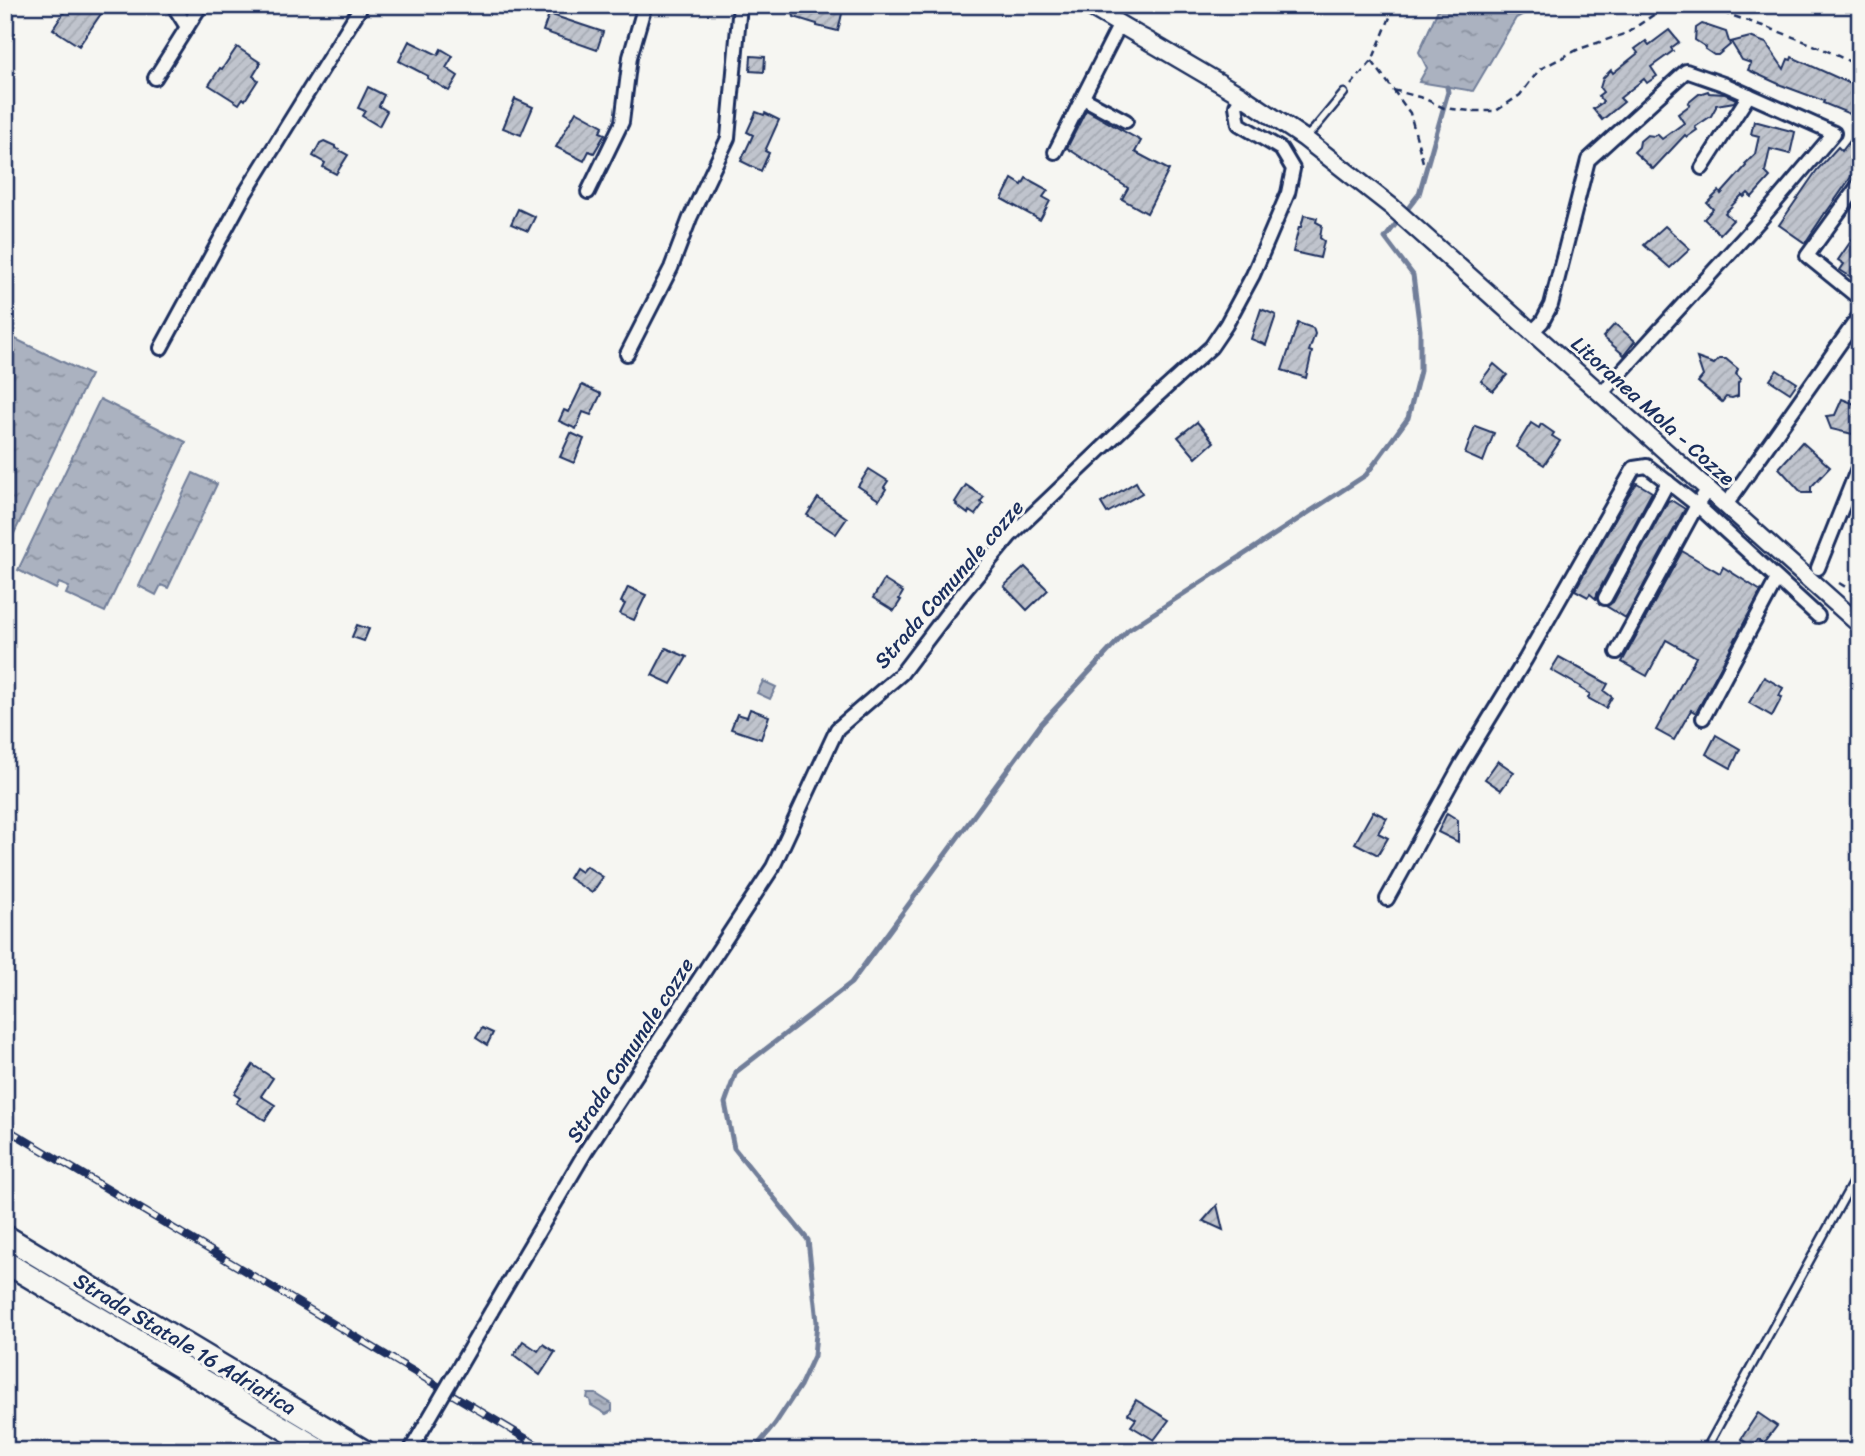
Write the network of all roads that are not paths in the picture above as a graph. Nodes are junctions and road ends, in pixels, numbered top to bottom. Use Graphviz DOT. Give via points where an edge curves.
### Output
graph roads {
  1 [pos="173,5"];
  2 [pos="201,5"];
  3 [pos="362,5"];
  4 [pos="645,5"];
  5 [pos="740,5"];
  6 [pos="1087,5"];
  7 [pos="1120,24"];
  8 [pos="187,27"];
  9 [pos="155,78"];
  10 [pos="1344,93"];
  11 [pos="1749,95"];
  12 [pos="1242,96"];
  13 [pos="1083,98"];
  14 [pos="1126,121"];
  15 [pos="1304,138"];
  16 [pos="1055,152"];
  17 [pos="1702,168"];
  18 [pos="1860,183"];
  19 [pos="588,192"];
  20 [pos="1860,299"];
  21 [pos="1860,315"];
  22 [pos="1533,331"];
  23 [pos="161,348"];
  24 [pos="627,354"];
  25 [pos="1602,393"];
  26 [pos="1860,463"];
  27 [pos="1668,482"];
  28 [pos="1708,489"];
  29 [pos="1697,505"];
  30 [pos="1726,505"];
  31 [pos="1818,568"];
  32 [pos="1777,579"];
  33 [pos="1605,598"];
  34 [pos="1818,617"];
  35 [pos="1860,625"];
  36 [pos="1617,652"];
  37 [pos="1703,718"];
  38 [pos="1387,899"];
  39 [pos="1860,1170"];
  40 [pos="5,1236"];
  41 [pos="5,1262"];
  42 [pos="322,1451"];
  43 [pos="365,1451"];
  44 [pos="410,1451"];
  45 [pos="1705,1451"];
  1 -- 8 [label="street"];
  2 -- 8 [label="street"];
  3 -- 23 [label="street" via="247,192"];
  4 -- 19 [label="street" via="630,57 622,122"];
  5 -- 24 [label="street" via="729,138"];
  6 -- 7 [label="street"];
  7 -- 12 [label="street"];
  7 -- 13 [label="street"];
  8 -- 9 [label="street"];
  10 -- 15 [label="lane"];
  11 -- 17 [label="street"];
  11 -- 22 [label="street" via="1686,71 1588,160 1551,305"];
  11 -- 25 [label="street" via="1834,133"];
  12 -- 15 [label="street"];
  12 -- 44 [label="street, Strada Comunale cozze, bridge" via="1236,107 1239,124 1282,149 1293,169 1288,193 1258,263 1226,325 1211,347 1010,536 901,674 837,729 773,867 586,1151"];
  13 -- 14 [label="street"];
  13 -- 16 [label="street"];
  15 -- 22 [label="street, Litoranea Mola - Cozze" via="1392,207"];
  18 -- 20 [label="street" via="1807,256"];
  21 -- 30 [label="street"];
  22 -- 25 [label="street, Litoranea Mola - Cozze"];
  25 -- 28 [label="street, Litoranea Mola - Cozze"];
  26 -- 31 [label="street"];
  27 -- 29 [label="street"];
  27 -- 33 [label="street"];
  27 -- 38 [label="street" via="1647,466 1634,468"];
  28 -- 29 [label="street"];
  28 -- 30 [label="street, Litoranea Mola - Cozze"];
  29 -- 32 [label="street"];
  29 -- 36 [label="street"];
  30 -- 35 [label="street, Litoranea Mola - Cozze"];
  32 -- 34 [label="street"];
  32 -- 37 [label="street"];
  39 -- 45 [label="lane"];
  40 -- 43 [label="highway, Strada Statale 16 Adriatica"];
  41 -- 42 [label="highway, Strada Statale 16 Adriatica"];
}
